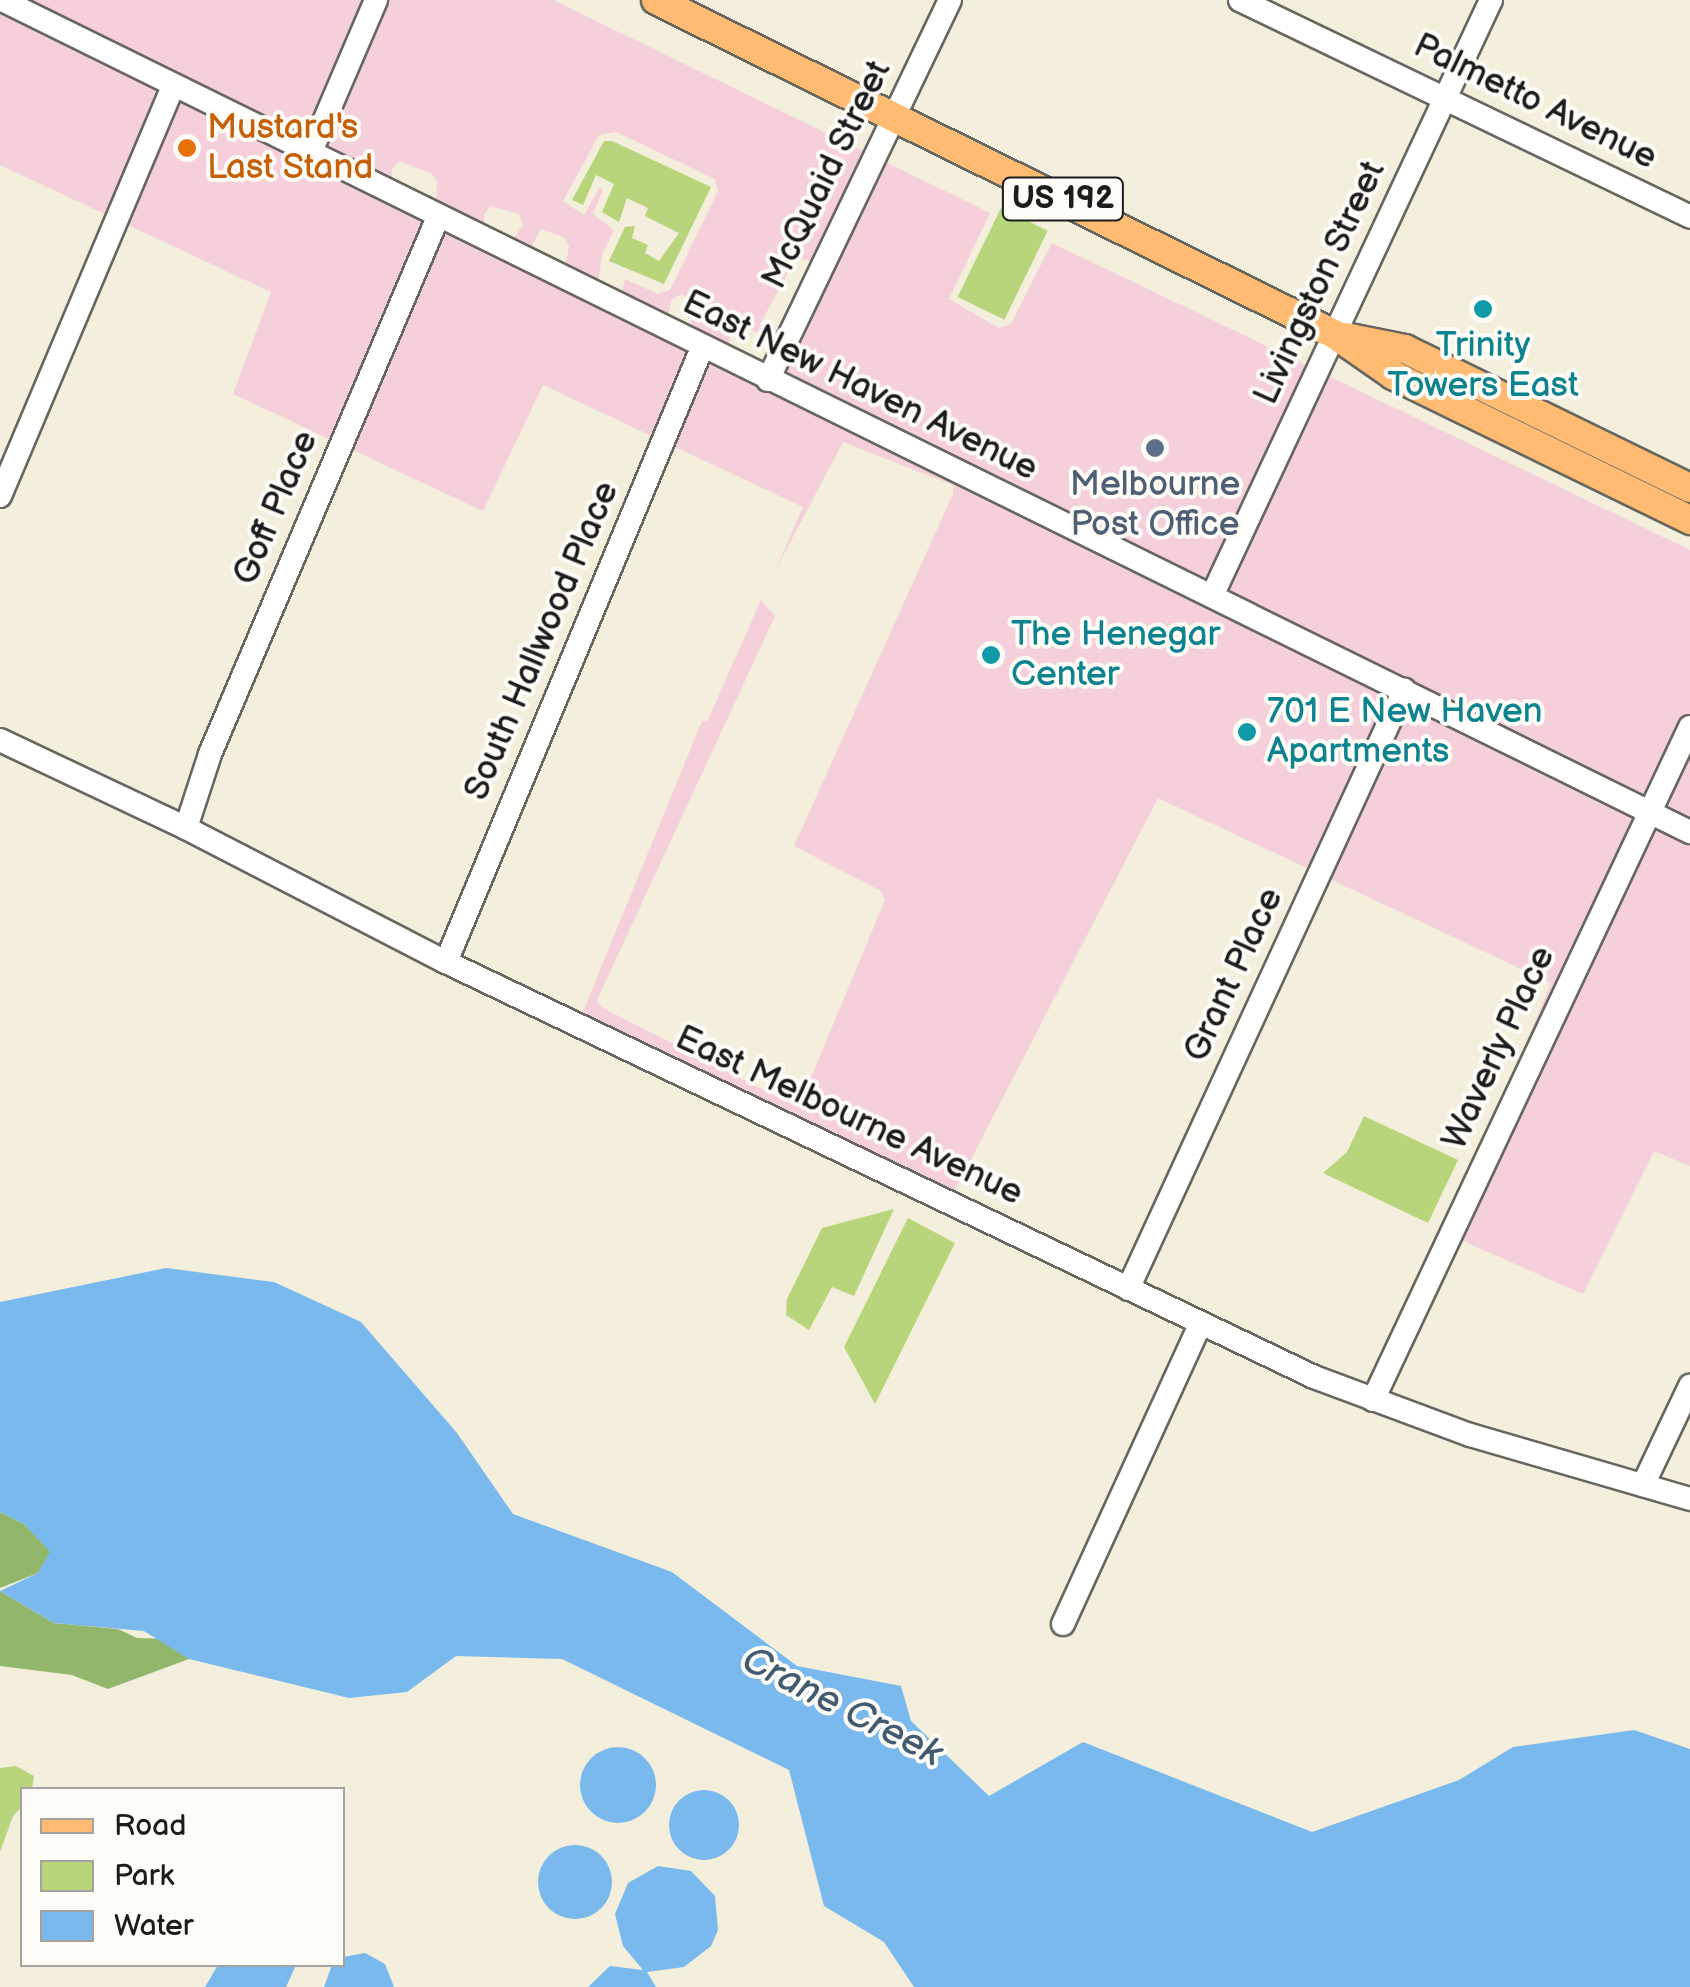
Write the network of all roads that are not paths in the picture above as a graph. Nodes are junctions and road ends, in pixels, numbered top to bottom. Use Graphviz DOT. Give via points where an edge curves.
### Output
graph roads {
  1 [pos="2,0"];
  2 [pos="376,0"];
  3 [pos="656,0"];
  4 [pos="950,0"];
  5 [pos="1240,0"];
  6 [pos="1491,0"];
  7 [pos="174,86"];
  8 [pos="1447,97"];
  9 [pos="894,115"];
  10 [pos="310,154"];
  11 [pos="438,217"];
  12 [pos="1690,217"];
  13 [pos="1334,334"];
  14 [pos="702,348"];
  15 [pos="768,380"];
  16 [pos="1690,488"];
  17 [pos="0,496"];
  18 [pos="1690,520"];
  19 [pos="1212,596"];
  20 [pos="1404,690"];
  21 [pos="1690,727"];
  22 [pos="0,740"];
  23 [pos="1648,812"];
  24 [pos="186,828"];
  25 [pos="1690,832"];
  26 [pos="446,962"];
  27 [pos="1128,1289"];
  28 [pos="1200,1323"];
  29 [pos="1690,1386"];
  30 [pos="1373,1400"];
  31 [pos="1643,1485"];
  32 [pos="1690,1499"];
  33 [pos="1063,1624"];
  1 -- 7 [label="street, East New Haven Avenue"];
  2 -- 10 [label="street"];
  3 -- 9 [label="main road, US 192"];
  4 -- 9 [label="street, McQuaid Street"];
  5 -- 8 [label="street, Palmetto Avenue"];
  6 -- 8 [label="street, Livingston Street"];
  7 -- 10 [label="street, East New Haven Avenue"];
  7 -- 17 [label="street"];
  8 -- 12 [label="street, Palmetto Avenue"];
  8 -- 13 [label="street, Livingston Street"];
  9 -- 13 [label="main road, US 192"];
  9 -- 15 [label="street, McQuaid Street"];
  10 -- 11 [label="street, East New Haven Avenue"];
  11 -- 14 [label="street, East New Haven Avenue"];
  11 -- 24 [label="street, Goff Place" via="210,754"];
  13 -- 16 [label="main road, US 192" via="1405,349"];
  13 -- 18 [label="main road, US 192" via="1393,375"];
  13 -- 19 [label="street, Livingston Street"];
  14 -- 15 [label="street, East New Haven Avenue"];
  14 -- 26 [label="street, South Hallwood Place"];
  15 -- 19 [label="street, East New Haven Avenue"];
  19 -- 20 [label="street, East New Haven Avenue"];
  20 -- 23 [label="street, East New Haven Avenue"];
  20 -- 27 [label="street, Grant Place"];
  21 -- 23 [label="street, Waverly Place"];
  22 -- 24 [label="street, East Melbourne Avenue"];
  23 -- 25 [label="street, East New Haven Avenue"];
  23 -- 30 [label="street, Waverly Place"];
  24 -- 26 [label="street, East Melbourne Avenue"];
  26 -- 27 [label="street, East Melbourne Avenue"];
  27 -- 28 [label="street, East Melbourne Avenue"];
  28 -- 30 [label="street, East Melbourne Avenue"];
  28 -- 33 [label="street"];
  29 -- 31 [label="street"];
  30 -- 31 [label="street, East Melbourne Avenue"];
  31 -- 32 [label="street, East Melbourne Avenue"];
}
